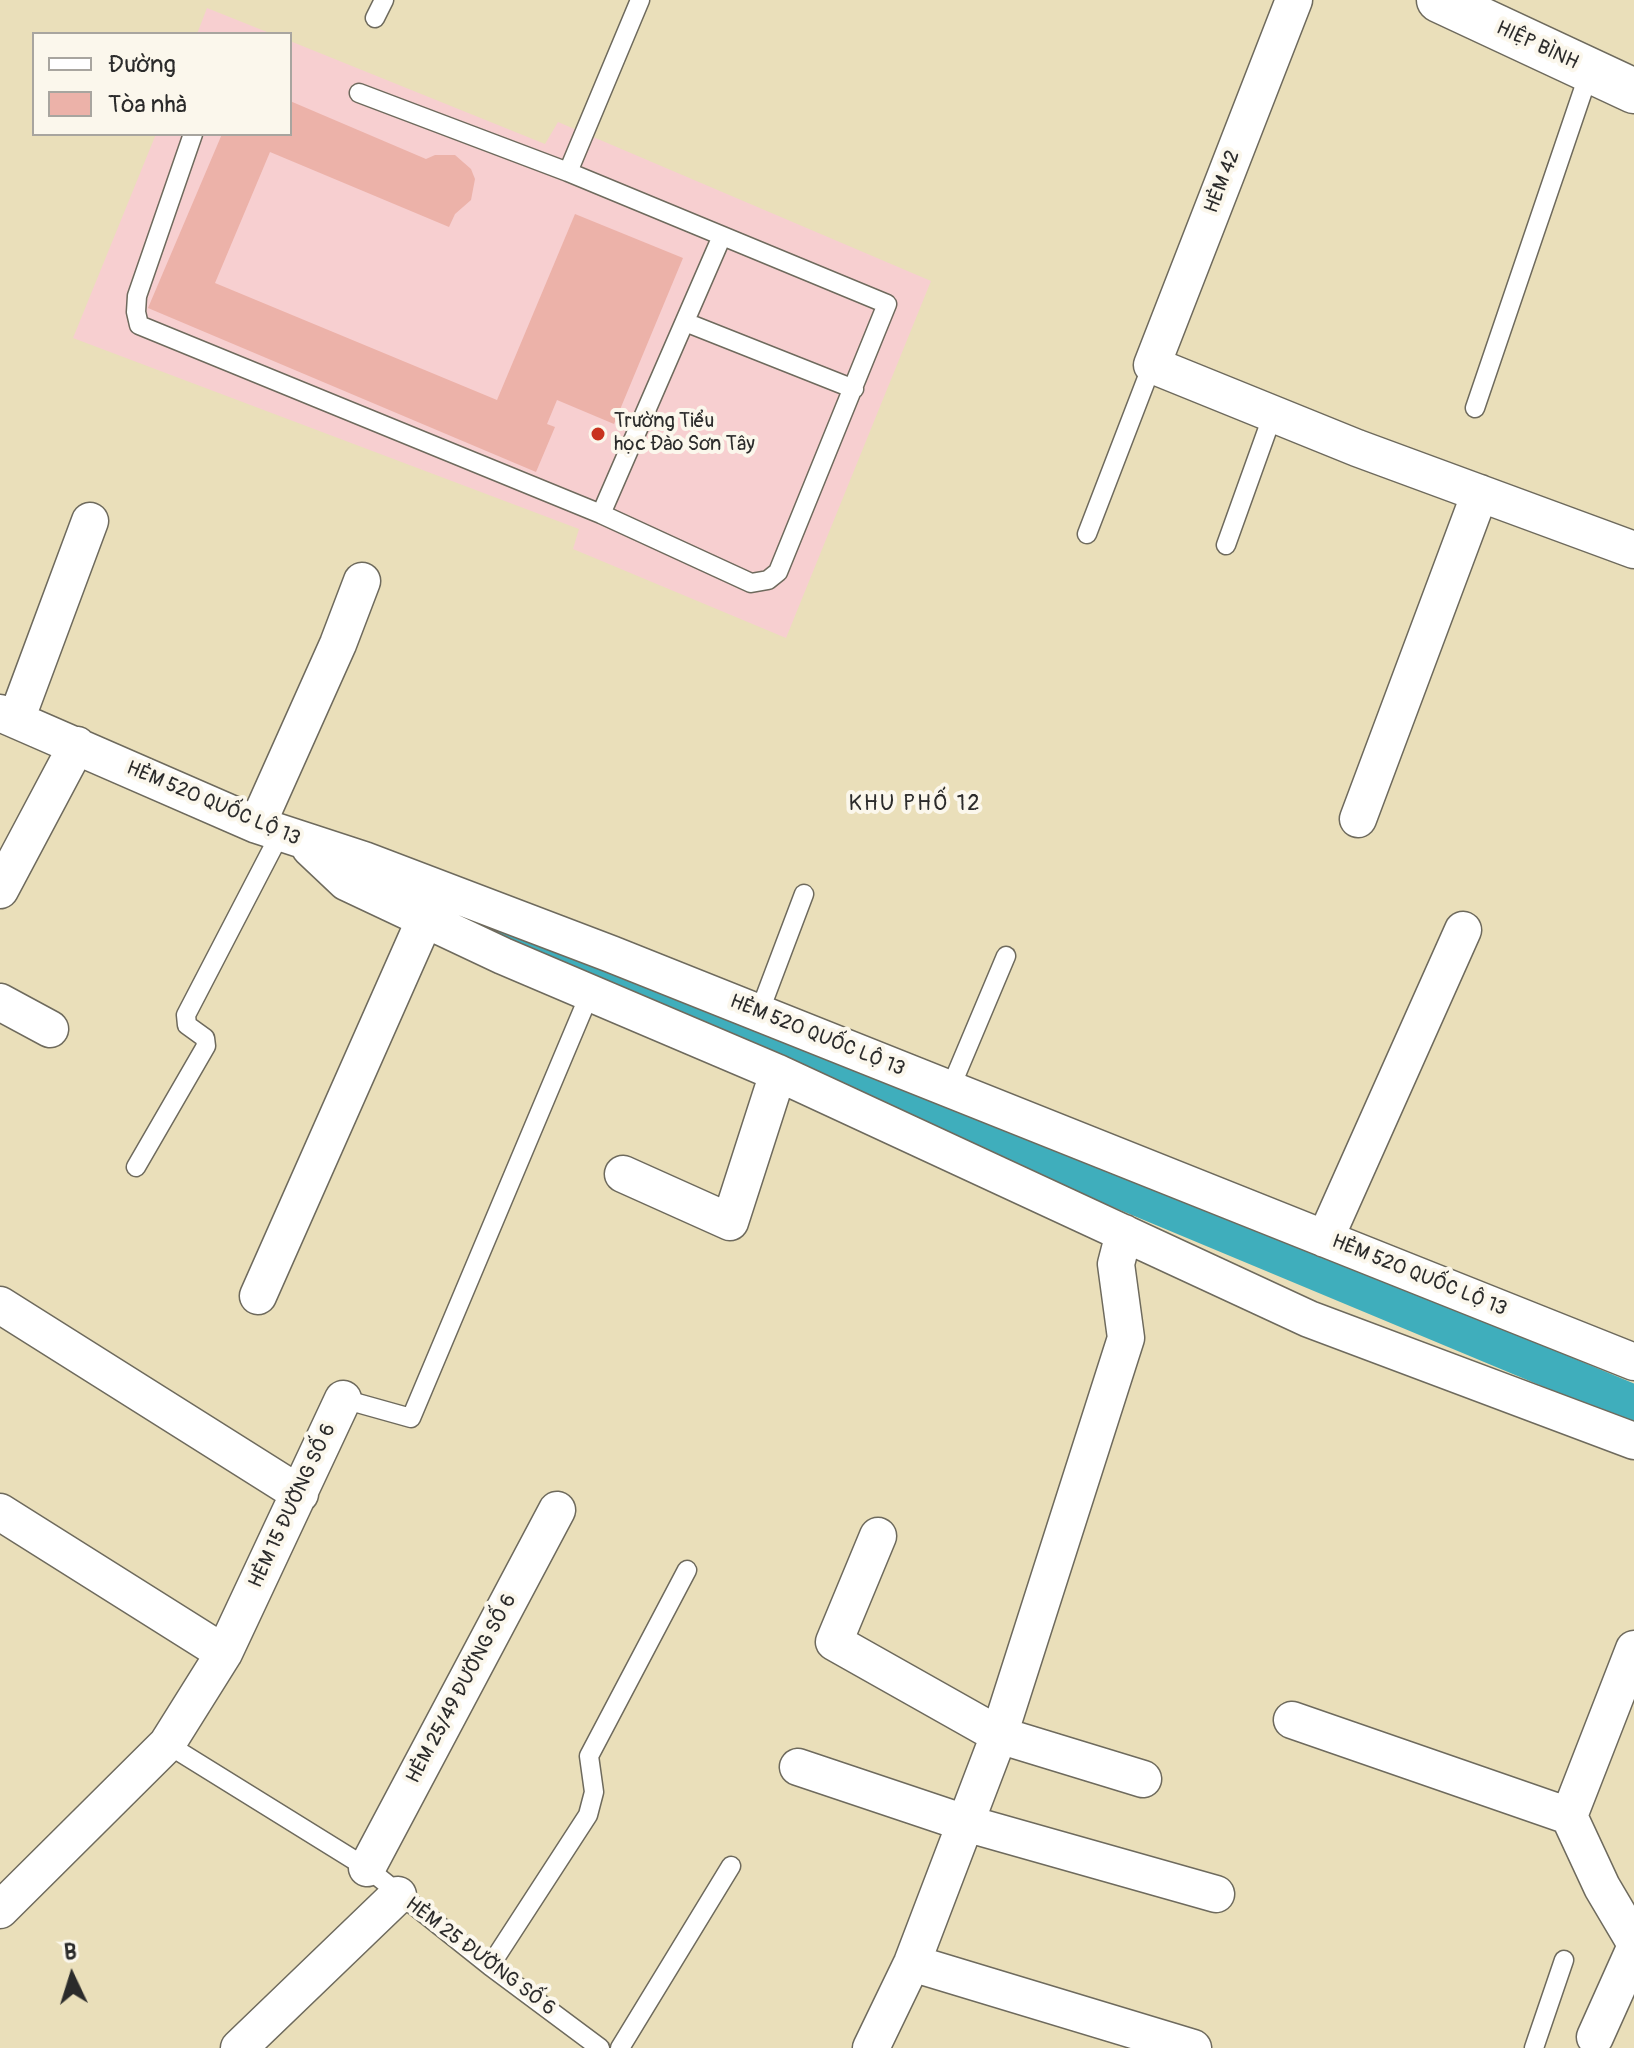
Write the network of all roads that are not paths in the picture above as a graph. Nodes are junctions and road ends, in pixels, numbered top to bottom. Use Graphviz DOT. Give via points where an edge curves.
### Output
graph roads {
  1 [pos="384,0"];
  2 [pos="640,0"];
  3 [pos="1294,0"];
  4 [pos="1439,0"];
  5 [pos="375,18"];
  6 [pos="1590,70"];
  7 [pos="1634,91"];
  8 [pos="359,93"];
  9 [pos="192,136"];
  10 [pos="568,172"];
  11 [pos="722,236"];
  12 [pos="685,322"];
  13 [pos="1152,365"];
  14 [pos="854,389"];
  15 [pos="1475,408"];
  16 [pos="1273,414"];
  17 [pos="1480,493"];
  18 [pos="601,514"];
  19 [pos="90,521"];
  20 [pos="1087,534"];
  21 [pos="1226,545"];
  22 [pos="1634,550"];
  23 [pos="362,581"];
  24 [pos="8,716"];
  25 [pos="77,745"];
  26 [pos="1358,819"];
  27 [pos="280,834"];
  28 [pos="0,890"];
  29 [pos="804,894"];
  30 [pos="425,919"];
  31 [pos="1463,930"];
  32 [pos="1006,956"];
  33 [pos="590,993"];
  34 [pos="0,1002"];
  35 [pos="759,1013"];
  36 [pos="50,1029"];
  37 [pos="778,1073"];
  38 [pos="950,1089"];
  39 [pos="136,1167"];
  40 [pos="623,1174"];
  41 [pos="1124,1233"];
  42 [pos="1325,1239"];
  43 [pos="258,1296"];
  44 [pos="0,1305"];
  45 [pos="1632,1355"];
  46 [pos="343,1399"];
  47 [pos="1634,1441"];
  48 [pos="300,1494"];
  49 [pos="557,1510"];
  50 [pos="0,1512"];
  51 [pos="878,1536"];
  52 [pos="687,1570"];
  53 [pos="1634,1649"];
  54 [pos="224,1653"];
  55 [pos="1292,1720"];
  56 [pos="999,1735"];
  57 [pos="167,1744"];
  58 [pos="798,1767"];
  59 [pos="1143,1779"];
  60 [pos="1569,1816"];
  61 [pos="965,1823"];
  62 [pos="731,1866"];
  63 [pos="367,1868"];
  64 [pos="1216,1894"];
  65 [pos="398,1895"];
  66 [pos="0,1910"];
  67 [pos="1634,1941"];
  68 [pos="1634,1950"];
  69 [pos="1564,1960"];
  70 [pos="912,1963"];
  71 [pos="490,1966"];
  72 [pos="1595,2037"];
  73 [pos="239,2048"];
  74 [pos="600,2048"];
  75 [pos="620,2048"];
  76 [pos="871,2048"];
  77 [pos="1193,2048"];
  78 [pos="1534,2048"];
  1 -- 5 [label="lane"];
  2 -- 10 [label="lane"];
  3 -- 13 [label="street, HẺM 42"];
  4 -- 6 [label="main road, HIỆP BÌNH"];
  6 -- 7 [label="main road, HIỆP BÌNH"];
  6 -- 15 [label="lane"];
  8 -- 10 [label="lane"];
  9 -- 18 [label="lane" via="137,296 139,325"];
  10 -- 11 [label="lane"];
  11 -- 12 [label="lane"];
  11 -- 14 [label="lane" via="887,304"];
  12 -- 14 [label="lane"];
  12 -- 18 [label="lane"];
  13 -- 16 [label="street"];
  13 -- 20 [label="lane"];
  14 -- 18 [label="lane" via="787,556 768,580 751,583"];
  16 -- 17 [label="street"];
  16 -- 21 [label="lane"];
  17 -- 22 [label="street"];
  17 -- 26 [label="street"];
  19 -- 24 [label="street"];
  23 -- 27 [label="street"];
  24 -- 25 [label="street, HẺM 520 QUỐC LỘ 13"];
  25 -- 27 [label="street, HẺM 520 QUỐC LỘ 13"];
  25 -- 28 [label="street"];
  27 -- 30 [label="street" via="346,882"];
  27 -- 35 [label="street, HẺM 520 QUỐC LỘ 13" via="364,860"];
  27 -- 39 [label="lane" via="186,1015 187,1025 205,1038 206,1046"];
  29 -- 35 [label="lane"];
  30 -- 33 [label="street"];
  30 -- 43 [label="street"];
  31 -- 42 [label="street"];
  32 -- 38 [label="lane"];
  33 -- 37 [label="street"];
  33 -- 46 [label="lane, HẺM 15 ĐƯỜNG SỐ 6" via="411,1418"];
  34 -- 36 [label="street"];
  35 -- 38 [label="street, HẺM 520 QUỐC LỘ 13"];
  37 -- 40 [label="street" via="730,1222"];
  37 -- 41 [label="street"];
  38 -- 42 [label="street, HẺM 520 QUỐC LỘ 13"];
  41 -- 47 [label="street" via="1309,1319"];
  41 -- 56 [label="street" via="1116,1264 1126,1338"];
  42 -- 45 [label="street, HẺM 520 QUỐC LỘ 13"];
  44 -- 48 [label="street"];
  46 -- 48 [label="street, HẺM 15 ĐƯỜNG SỐ 6"];
  48 -- 54 [label="street, HẺM 15 ĐƯỜNG SỐ 6"];
  49 -- 63 [label="street, HẺM 25/49 ĐƯỜNG SỐ 6"];
  50 -- 54 [label="street"];
  51 -- 56 [label="street" via="834,1642"];
  52 -- 71 [label="lane" via="589,1756 594,1792 588,1815"];
  53 -- 60 [label="street"];
  54 -- 57 [label="street, HẺM 15 ĐƯỜNG SỐ 6"];
  55 -- 60 [label="street"];
  56 -- 59 [label="street"];
  56 -- 61 [label="street"];
  57 -- 63 [label="lane, HẺM 25 ĐƯỜNG SỐ 6"];
  57 -- 66 [label="street, HẺM 15 ĐƯỜNG SỐ 6"];
  58 -- 61 [label="street"];
  60 -- 67 [label="street"];
  61 -- 64 [label="street"];
  61 -- 70 [label="street"];
  62 -- 75 [label="lane"];
  63 -- 65 [label="lane, HẺM 25 ĐƯỜNG SỐ 6"];
  65 -- 71 [label="lane, HẺM 25 ĐƯỜNG SỐ 6"];
  65 -- 73 [label="street, HẺM 25 ĐƯỜNG SỐ 6"];
  68 -- 72 [label="street"];
  69 -- 78 [label="lane"];
  70 -- 76 [label="street"];
  70 -- 77 [label="street"];
  71 -- 74 [label="lane, HẺM 25 ĐƯỜNG SỐ 6"];
}
